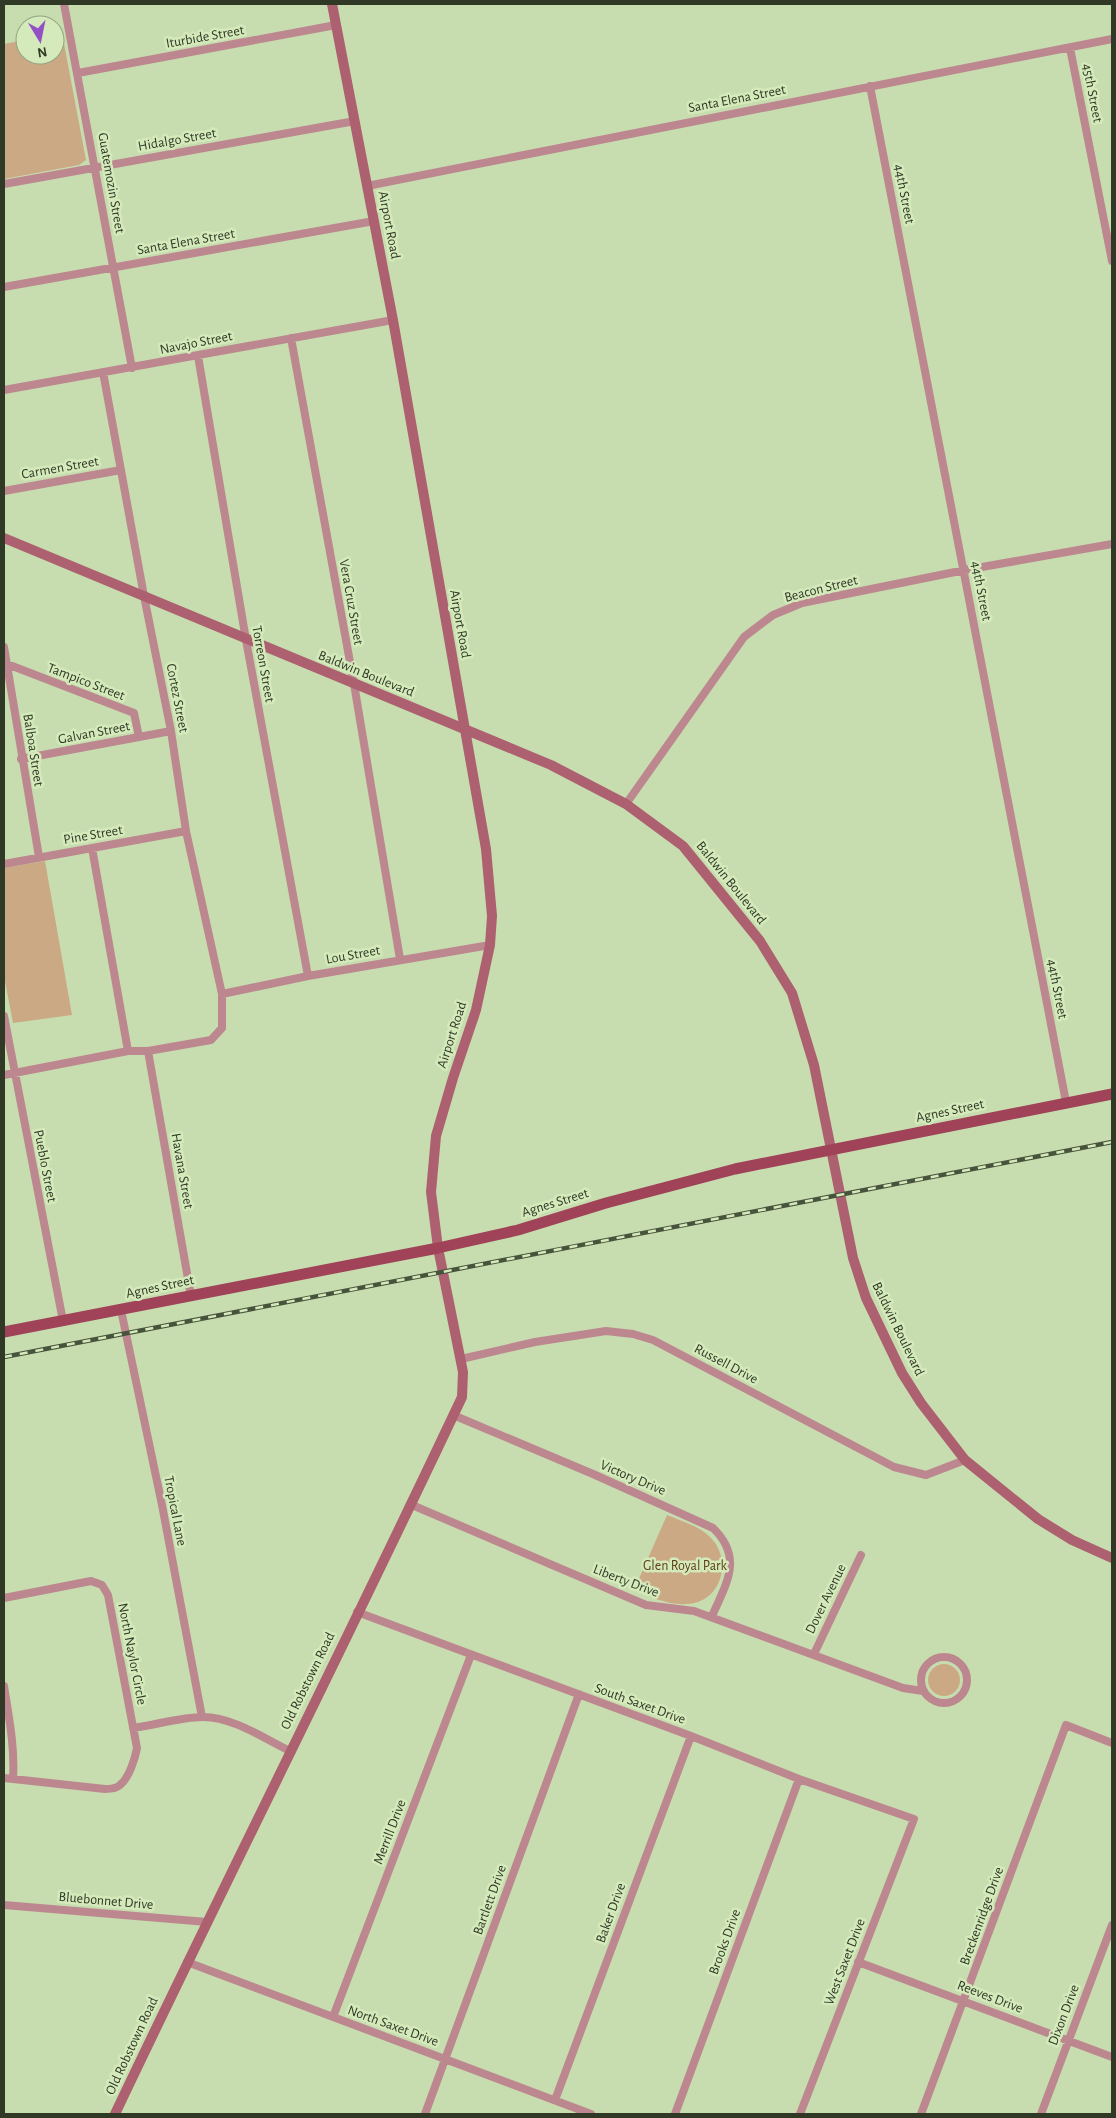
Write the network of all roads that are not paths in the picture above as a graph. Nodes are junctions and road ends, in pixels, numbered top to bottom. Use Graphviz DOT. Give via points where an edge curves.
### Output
graph roads {
  1 [pos="64,4"];
  2 [pos="332,4"];
  3 [pos="336,25"];
  4 [pos="1112,39"];
  5 [pos="1070,48"];
  6 [pos="78,73"];
  7 [pos="870,86"];
  8 [pos="355,121"];
  9 [pos="96,167"];
  10 [pos="4,184"];
  11 [pos="367,186"];
  12 [pos="374,222"];
  13 [pos="1112,261"];
  14 [pos="113,267"];
  15 [pos="4,287"];
  16 [pos="393,320"];
  17 [pos="291,338"];
  18 [pos="198,356"];
  19 [pos="132,368"];
  20 [pos="103,372"];
  21 [pos="4,390"];
  22 [pos="121,470"];
  23 [pos="4,491"];
  24 [pos="4,538"];
  25 [pos="1112,544"];
  26 [pos="965,570"];
  27 [pos="144,596"];
  28 [pos="246,640"];
  29 [pos="4,648"];
  30 [pos="7,664"];
  31 [pos="354,684"];
  32 [pos="465,730"];
  33 [pos="171,731"];
  34 [pos="139,737"];
  35 [pos="22,759"];
  36 [pos="626,804"];
  37 [pos="186,831"];
  38 [pos="92,848"];
  39 [pos="39,857"];
  40 [pos="4,864"];
  41 [pos="490,945"];
  42 [pos="400,959"];
  43 [pos="308,976"];
  44 [pos="222,994"];
  45 [pos="4,1016"];
  46 [pos="128,1051"];
  47 [pos="148,1051"];
  48 [pos="14,1073"];
  49 [pos="4,1075"];
  50 [pos="1112,1094"];
  51 [pos="1066,1102"];
  52 [pos="832,1150"];
  53 [pos="438,1248"];
  54 [pos="191,1296"];
  55 [pos="121,1310"];
  56 [pos="63,1321"];
  57 [pos="4,1332"];
  58 [pos="461,1359"];
  59 [pos="453,1415"];
  60 [pos="965,1460"];
  61 [pos="412,1505"];
  62 [pos="861,1555"];
  63 [pos="1112,1558"];
  64 [pos="4,1598"];
  65 [pos="357,1612"];
  66 [pos="712,1616"];
  67 [pos="814,1654"];
  68 [pos="471,1655"];
  69 [pos="4,1686"];
  70 [pos="923,1690"];
  71 [pos="579,1694"];
  72 [pos="202,1717"];
  73 [pos="134,1728"];
  74 [pos="691,1736"];
  75 [pos="1112,1743"];
  76 [pos="290,1751"];
  77 [pos="4,1778"];
  78 [pos="13,1779"];
  79 [pos="799,1779"];
  80 [pos="914,1819"];
  81 [pos="4,1905"];
  82 [pos="207,1922"];
  83 [pos="1112,1925"];
  84 [pos="187,1962"];
  85 [pos="858,1962"];
  86 [pos="964,2001"];
  87 [pos="333,2018"];
  88 [pos="1068,2040"];
  89 [pos="1112,2057"];
  90 [pos="445,2059"];
  91 [pos="555,2100"];
  92 [pos="115,2114"];
  93 [pos="424,2114"];
  94 [pos="591,2114"];
  95 [pos="675,2114"];
  96 [pos="800,2114"];
  97 [pos="921,2114"];
  98 [pos="1041,2114"];
  1 -- 6 [label="street, Guatemozin Street"];
  2 -- 3 [label="street, Airport Road"];
  3 -- 6 [label="street, Iturbide Street"];
  3 -- 8 [label="street, Airport Road"];
  4 -- 5 [label="street, Santa Elena Street"];
  5 -- 7 [label="street, Santa Elena Street"];
  5 -- 13 [label="street, 45th Street"];
  6 -- 9 [label="street, Guatemozin Street"];
  7 -- 11 [label="street, Santa Elena Street"];
  7 -- 26 [label="street, 44th Street"];
  8 -- 9 [label="street, Hidalgo Street"];
  8 -- 11 [label="street, Airport Road"];
  9 -- 10 [label="street, Hidalgo Street"];
  9 -- 14 [label="street, Guatemozin Street"];
  11 -- 12 [label="street, Airport Road"];
  12 -- 14 [label="street, Santa Elena Street"];
  12 -- 16 [label="street, Airport Road"];
  14 -- 15 [label="street, Santa Elena Street"];
  14 -- 19 [label="street, Guatemozin Street"];
  16 -- 17 [label="street, Navajo Street"];
  16 -- 32 [label="street, Airport Road"];
  17 -- 18 [label="street, Navajo Street"];
  17 -- 31 [label="street, Vera Cruz Street"];
  18 -- 19 [label="street, Navajo Street"];
  18 -- 28 [label="street, Torreon Street"];
  19 -- 20 [label="street, Navajo Street"];
  20 -- 21 [label="street, Navajo Street"];
  20 -- 22 [label="street, Cortez Street"];
  22 -- 23 [label="street, Carmen Street"];
  22 -- 27 [label="street, Cortez Street"];
  24 -- 27 [label="street, Baldwin Boulevard"];
  25 -- 26 [label="street, Beacon Street"];
  26 -- 36 [label="street, Beacon Street" via="802,603 773,615 744,637"];
  26 -- 51 [label="street, 44th Street"];
  27 -- 28 [label="street, Baldwin Boulevard"];
  27 -- 33 [label="street, Cortez Street"];
  28 -- 31 [label="street, Baldwin Boulevard"];
  28 -- 43 [label="street, Torreon Street"];
  29 -- 30 [label="street, Balboa Street"];
  30 -- 34 [label="street, Tampico Street" via="134,713"];
  30 -- 35 [label="street, Balboa Street"];
  31 -- 32 [label="street, Baldwin Boulevard"];
  31 -- 42 [label="street, Vera Cruz Street"];
  32 -- 36 [label="street, Baldwin Boulevard" via="551,765"];
  32 -- 41 [label="street, Airport Road" via="486,849 492,916"];
  33 -- 34 [label="street, Galvan Street"];
  33 -- 37 [label="street, Cortez Street"];
  34 -- 35 [label="street, Galvan Street"];
  35 -- 39 [label="street, Balboa Street"];
  36 -- 52 [label="street, Baldwin Boulevard" via="683,846 760,942 792,993 814,1065"];
  37 -- 38 [label="street, Pine Street"];
  37 -- 44 [label="street, Cortez Street"];
  38 -- 39 [label="street, Pine Street"];
  38 -- 46 [label="street"];
  39 -- 40 [label="street, Pine Street"];
  41 -- 42 [label="street, Lou Street"];
  41 -- 53 [label="street, Airport Road" via="476,1010 436,1136 431,1192"];
  42 -- 43 [label="street, Lou Street"];
  43 -- 44 [label="street, Lou Street"];
  44 -- 47 [label="street, Cortez Street" via="222,1028 211,1040"];
  45 -- 48 [label="street, Pueblo Street"];
  46 -- 47 [label="street"];
  46 -- 48 [label="street"];
  47 -- 54 [label="street, Havana Street"];
  48 -- 49 [label="street"];
  48 -- 56 [label="street, Pueblo Street"];
  50 -- 51 [label="main road, Agnes Street"];
  51 -- 52 [label="main road, Agnes Street"];
  52 -- 53 [label="main road, Agnes Street" via="735,1170 606,1203 518,1230"];
  52 -- 60 [label="street, Baldwin Boulevard" via="853,1258 866,1298 902,1373"];
  53 -- 54 [label="main road, Agnes Street"];
  53 -- 58 [label="street, Old Robstown Road"];
  54 -- 55 [label="main road, Agnes Street"];
  55 -- 56 [label="main road, Agnes Street"];
  55 -- 72 [label="street, Tropical Lane"];
  56 -- 57 [label="main road, Agnes Street"];
  58 -- 59 [label="street, Old Robstown Road" via="464,1383 462,1397"];
  58 -- 60 [label="street, Russell Drive" via="535,1342 606,1331 632,1334 653,1340 894,1467 926,1476"];
  59 -- 61 [label="street, Old Robstown Road"];
  59 -- 66 [label="street, Victory Drive" via="713,1528 726,1544 731,1572"];
  60 -- 63 [label="street, Baldwin Boulevard" via="1038,1519 1072,1540"];
  61 -- 65 [label="street, Old Robstown Road"];
  61 -- 66 [label="street, Liberty Drive" via="646,1605"];
  62 -- 67 [label="street, Dover Avenue"];
  64 -- 73 [label="street, North Naylor Circle" via="91,1581 102,1585 108,1595"];
  65 -- 68 [label="street, South Saxet Drive"];
  65 -- 76 [label="street, Old Robstown Road"];
  66 -- 67 [label="street, Liberty Drive"];
  67 -- 70 [label="street, Liberty Drive" via="903,1688"];
  68 -- 71 [label="street, South Saxet Drive"];
  68 -- 87 [label="street, Merrill Drive"];
  69 -- 78 [label="street" via="13,1737"];
  70 -- 70 [label="street" via="929,1698 947,1703 963,1693 967,1684 966,1674 954,1660 936,1659 922,1672"];
  71 -- 74 [label="street, South Saxet Drive"];
  71 -- 90 [label="street, Bartlett Drive"];
  72 -- 73 [label="street"];
  72 -- 76 [label="street" via="231,1723"];
  73 -- 78 [label="street, North Naylor Circle" via="136,1758 121,1784 115,1788"];
  74 -- 79 [label="street, South Saxet Drive"];
  74 -- 91 [label="street, Baker Drive"];
  75 -- 86 [label="street, Breckenridge Drive" via="1066,1725"];
  76 -- 82 [label="street, Old Robstown Road"];
  77 -- 78 [label="street, North Naylor Circle"];
  79 -- 80 [label="street, South Saxet Drive"];
  79 -- 95 [label="street, Brooks Drive"];
  80 -- 85 [label="street, West Saxet Drive"];
  81 -- 82 [label="street, Bluebonnet Drive"];
  82 -- 84 [label="street, Old Robstown Road"];
  83 -- 88 [label="street, Dixon Drive"];
  84 -- 87 [label="street, North Saxet Drive"];
  84 -- 92 [label="street, Old Robstown Road"];
  85 -- 86 [label="street, Reeves Drive"];
  85 -- 96 [label="street, West Saxet Drive"];
  86 -- 88 [label="street, Reeves Drive"];
  86 -- 97 [label="street, Breckenridge Drive"];
  87 -- 90 [label="street, North Saxet Drive"];
  88 -- 89 [label="street, Reeves Drive"];
  88 -- 98 [label="street, Dixon Drive"];
  90 -- 91 [label="street, North Saxet Drive"];
  90 -- 93 [label="street, Bartlett Drive"];
  91 -- 94 [label="street, North Saxet Drive"];
}
